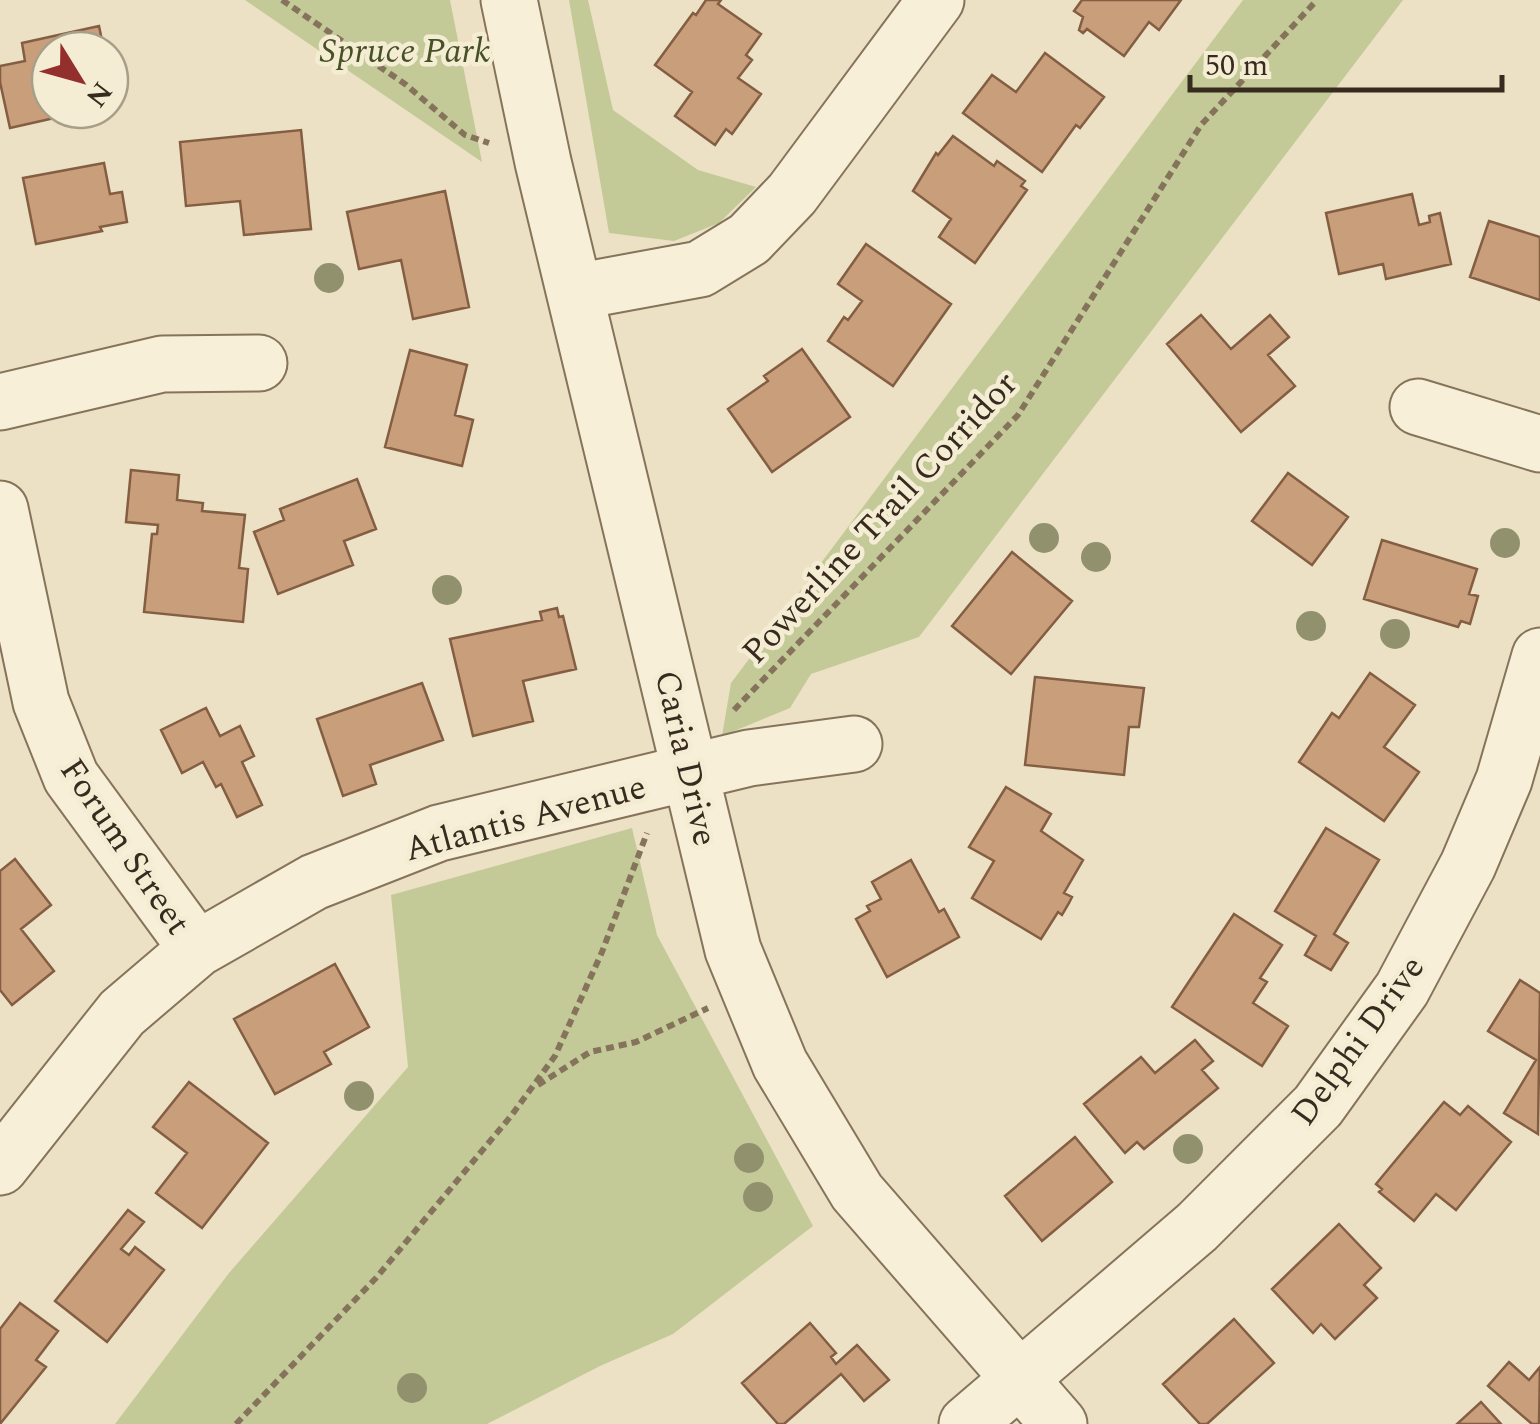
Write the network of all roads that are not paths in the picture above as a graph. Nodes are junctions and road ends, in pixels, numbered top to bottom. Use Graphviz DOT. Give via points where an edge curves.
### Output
graph roads {
  1 [pos="509,0"];
  2 [pos="936,0"];
  3 [pos="575,292"];
  4 [pos="259,363"];
  5 [pos="0,402"];
  6 [pos="1418,406"];
  7 [pos="1540,444"];
  8 [pos="0,510"];
  9 [pos="1540,656"];
  10 [pos="854,744"];
  11 [pos="690,774"];
  12 [pos="197,950"];
  13 [pos="0,1167"];
  14 [pos="1020,1378"];
  15 [pos="968,1424"];
  16 [pos="1059,1424"];
  1 -- 3 [label="street, Caria Drive"];
  2 -- 3 [label="street" via="792,194 749,239 700,269"];
  3 -- 11 [label="street, Caria Drive"];
  4 -- 5 [label="street" via="162,364"];
  6 -- 7 [label="street"];
  8 -- 12 [label="street, Forum Street" via="41,702 71,777"];
  9 -- 14 [label="street, Delphi Drive" via="1504,780 1468,865 1402,989 1318,1106 1197,1227"];
  10 -- 11 [label="street, Atlantis Avenue" via="749,758"];
  11 -- 12 [label="street, Atlantis Avenue" via="439,834 314,882"];
  11 -- 14 [label="street, Caria Drive" via="733,950 780,1064 857,1192"];
  12 -- 13 [label="street, Atlantis Avenue" via="122,1013"];
  14 -- 15 [label="street, Delphi Drive"];
  14 -- 16 [label="street, Caria Drive"];
}
